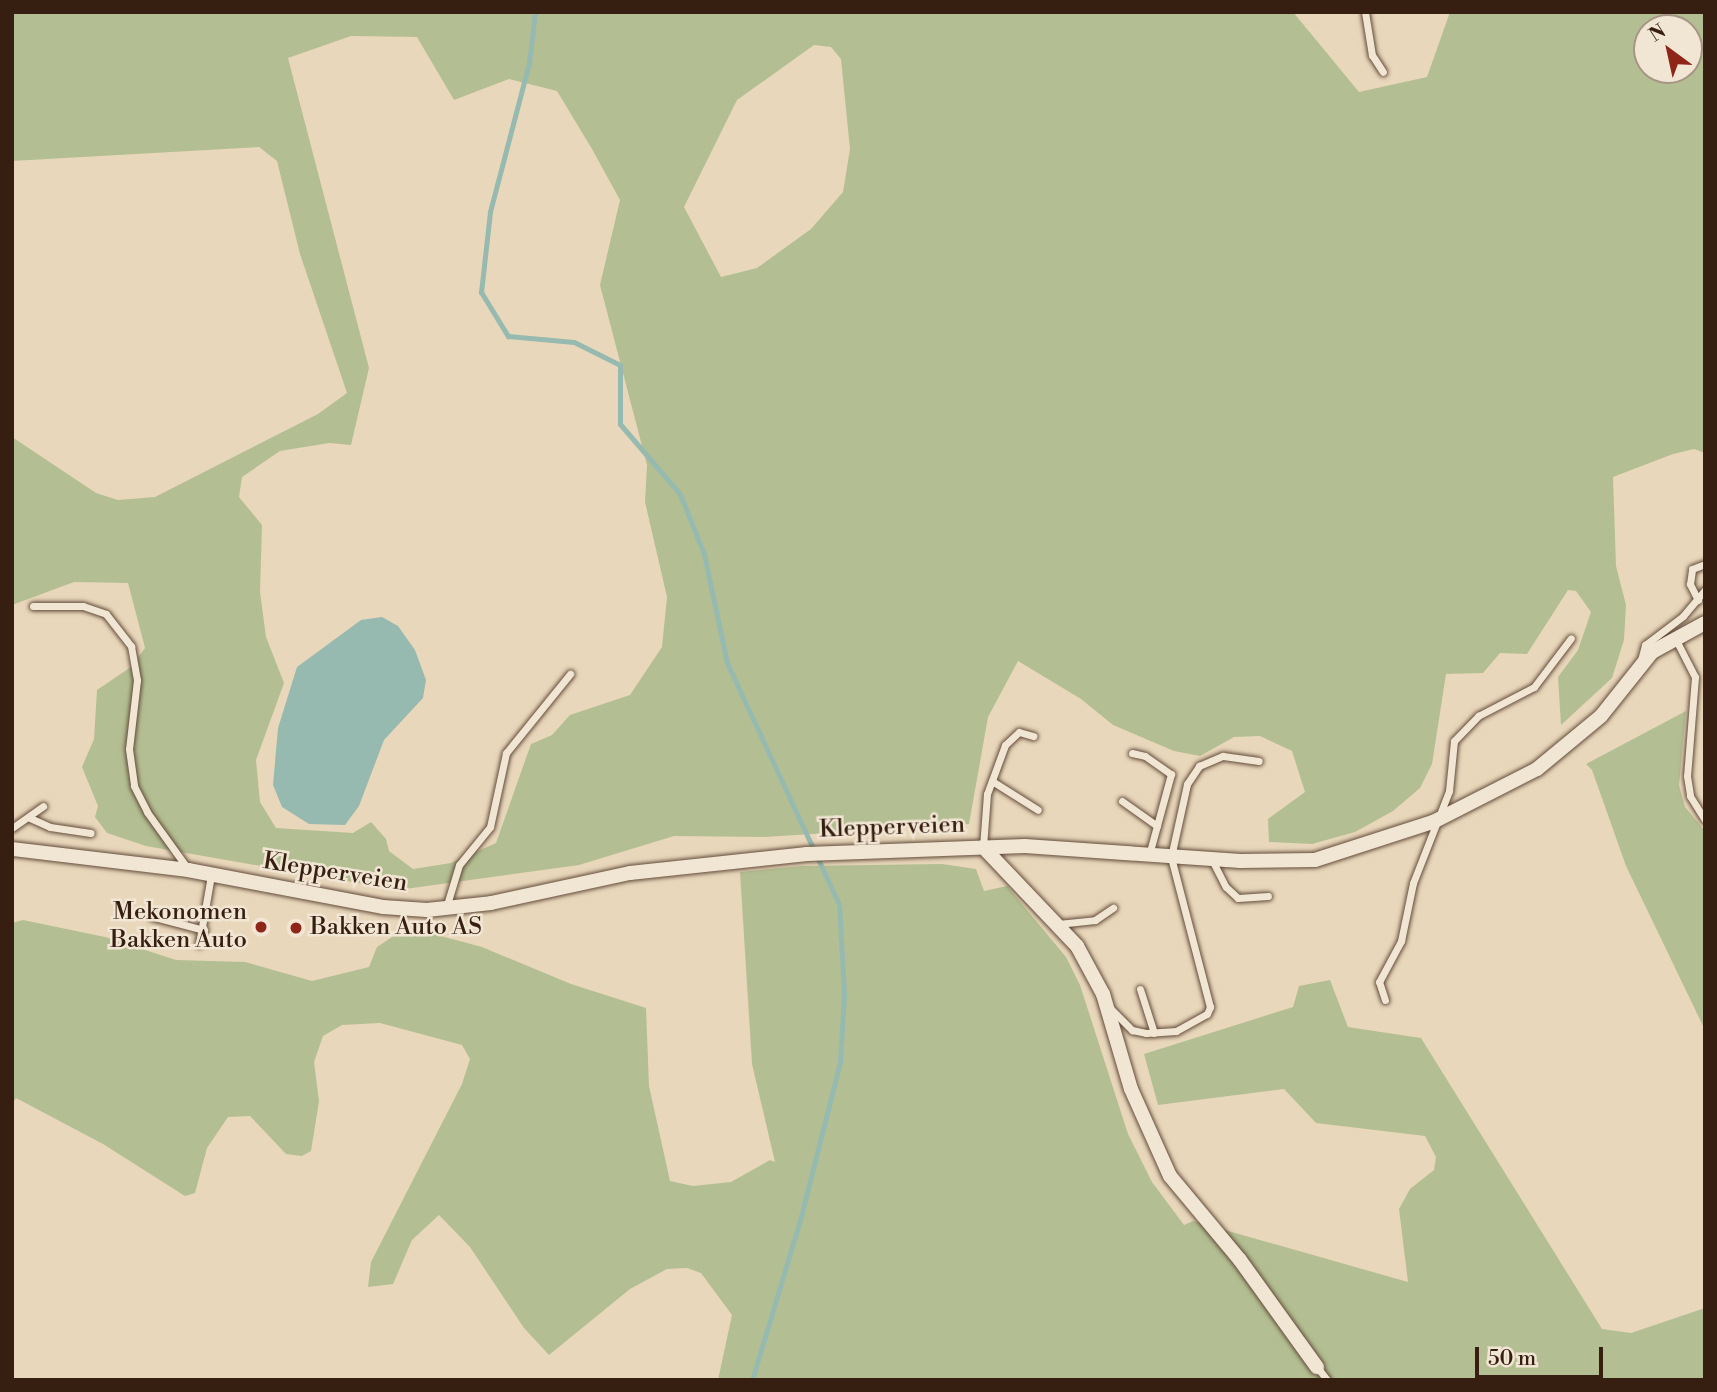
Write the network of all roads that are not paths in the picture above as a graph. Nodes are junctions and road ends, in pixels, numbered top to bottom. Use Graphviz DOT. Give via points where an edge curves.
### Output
graph roads {
  1 [pos="1365,12"];
  2 [pos="1383,72"];
  3 [pos="1705,564"];
  4 [pos="1705,590"];
  5 [pos="1698,600"];
  6 [pos="33,606"];
  7 [pos="1705,623"];
  8 [pos="1571,638"];
  9 [pos="1675,638"];
  10 [pos="1640,664"];
  11 [pos="570,674"];
  12 [pos="1033,736"];
  13 [pos="1132,753"];
  14 [pos="1259,761"];
  15 [pos="992,781"];
  16 [pos="1122,801"];
  17 [pos="43,806"];
  18 [pos="1038,810"];
  19 [pos="30,818"];
  20 [pos="1705,820"];
  21 [pos="1433,822"];
  22 [pos="1157,826"];
  23 [pos="12,828"];
  24 [pos="91,833"];
  25 [pos="983,847"];
  26 [pos="12,849"];
  27 [pos="1149,856"];
  28 [pos="1171,857"];
  29 [pos="1211,860"];
  30 [pos="188,870"];
  31 [pos="211,874"];
  32 [pos="1268,896"];
  33 [pos="446,908"];
  34 [pos="1113,908"];
  35 [pos="151,916"];
  36 [pos="1057,923"];
  37 [pos="204,930"];
  38 [pos="199,944"];
  39 [pos="1140,989"];
  40 [pos="1385,1000"];
  41 [pos="1107,1007"];
  42 [pos="1154,1033"];
  43 [pos="1317,1367"];
  44 [pos="1327,1380"];
  1 -- 2 [label="lane" via="1372,55"];
  3 -- 5 [label="lane" via="1692,569 1690,584"];
  4 -- 5 [label="lane"];
  5 -- 10 [label="lane" via="1645,645"];
  6 -- 30 [label="lane" via="83,606 106,614 131,646 136,680 129,749 136,792"];
  7 -- 9 [label="street, Klepperveien"];
  8 -- 21 [label="lane" via="1534,687 1478,716 1461,731 1454,741 1449,791"];
  9 -- 10 [label="street, Klepperveien"];
  9 -- 20 [label="lane" via="1695,677 1687,776 1690,796"];
  10 -- 21 [label="street, Klepperveien" via="1601,716 1559,752 1507,787"];
  11 -- 33 [label="lane" via="506,752 490,827 458,865"];
  12 -- 15 [label="lane" via="1019,733 1007,740"];
  13 -- 22 [label="lane" via="1145,756 1171,774"];
  14 -- 28 [label="lane" via="1223,755 1192,774"];
  15 -- 18 [label="lane"];
  15 -- 25 [label="lane" via="982,825"];
  16 -- 22 [label="lane"];
  17 -- 19 [label="lane"];
  19 -- 23 [label="lane"];
  19 -- 24 [label="lane" via="50,827"];
  21 -- 29 [label="street, Klepperveien" via="1315,860"];
  21 -- 40 [label="lane" via="1401,941 1379,982"];
  22 -- 27 [label="lane"];
  25 -- 27 [label="street, Klepperveien" via="1064,847"];
  25 -- 33 [label="street, Klepperveien" via="718,862 630,873"];
  25 -- 36 [label="street"];
  26 -- 30 [label="street, Klepperveien"];
  27 -- 28 [label="street, Klepperveien"];
  28 -- 29 [label="street, Klepperveien"];
  28 -- 42 [label="lane" via="1210,1007 1188,1026"];
  29 -- 32 [label="lane" via="1238,898"];
  30 -- 31 [label="street, Klepperveien"];
  31 -- 33 [label="street, Klepperveien" via="383,908"];
  31 -- 37 [label="lane"];
  34 -- 36 [label="lane" via="1095,920"];
  35 -- 37 [label="lane"];
  36 -- 41 [label="street" via="1077,946"];
  37 -- 38 [label="lane"];
  39 -- 42 [label="lane"];
  41 -- 42 [label="lane" via="1132,1030"];
  41 -- 43 [label="street" via="1130,1089 1170,1176 1240,1260"];
  43 -- 44 [label="lane"];
}
